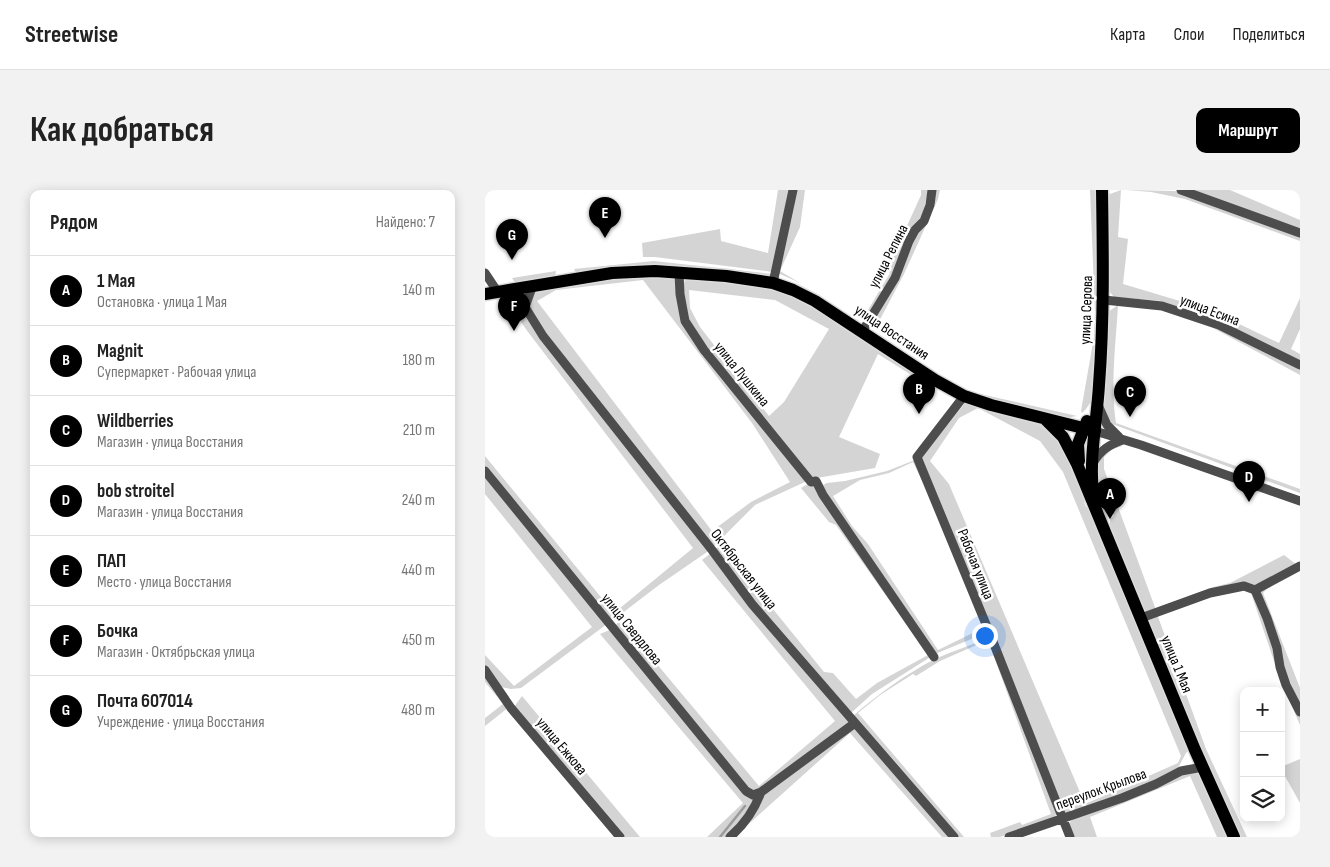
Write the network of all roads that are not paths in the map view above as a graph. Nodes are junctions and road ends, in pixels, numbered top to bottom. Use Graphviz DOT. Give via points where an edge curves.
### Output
graph roads {
  1 [pos="793,190"];
  2 [pos="932,190"];
  3 [pos="1102,190"];
  4 [pos="1181,190"];
  5 [pos="1300,234"];
  6 [pos="485,273"];
  7 [pos="679,273"];
  8 [pos="773,283"];
  9 [pos="533,285"];
  10 [pos="497,291"];
  11 [pos="1104,300"];
  12 [pos="525,307"];
  13 [pos="862,332"];
  14 [pos="1300,365"];
  15 [pos="964,396"];
  16 [pos="1095,404"];
  17 [pos="1044,418"];
  18 [pos="1063,423"];
  19 [pos="1089,430"];
  20 [pos="1123,440"];
  21 [pos="1092,465"];
  22 [pos="485,471"];
  23 [pos="1084,479"];
  24 [pos="1300,501"];
  25 [pos="1094,502"];
  26 [pos="1300,566"];
  27 [pos="1255,590"];
  28 [pos="1141,618"];
  29 [pos="934,657"];
  30 [pos="485,670"];
  31 [pos="1300,712"];
  32 [pos="855,723"];
  33 [pos="1203,766"];
  34 [pos="761,792"];
  35 [pos="1063,818"];
  36 [pos="620,837"];
  37 [pos="730,837"];
  38 [pos="954,837"];
  39 [pos="1009,837"];
  40 [pos="1070,837"];
  41 [pos="1234,837"];
  1 -- 8 [label="street"];
  2 -- 13 [label="street, улица Репина" via="924,221 915,230 895,278"];
  3 -- 11 [label="main road, улица Серова"];
  4 -- 5 [label="street"];
  6 -- 10 [label="street, Октябрьская улица"];
  7 -- 8 [label="main road, улица Восстания"];
  7 -- 9 [label="main road, улица Восстания" via="612,273"];
  7 -- 29 [label="street, улица Лушкина" via="685,321 710,357 813,481"];
  8 -- 13 [label="main road, улица Восстания" via="815,301"];
  9 -- 10 [label="main road, улица Восстания"];
  9 -- 12 [label="street"];
  10 -- 12 [label="street, Октябрьская улица"];
  11 -- 14 [label="street, улица Есина" via="1162,306 1219,325"];
  11 -- 16 [label="main road, улица Серова"];
  12 -- 32 [label="street, Октябрьская улица" via="543,336 752,604"];
  13 -- 15 [label="main road, улица Восстания"];
  15 -- 17 [label="main road, улица Восстания"];
  15 -- 35 [label="street, Рабочая улица" via="917,458"];
  16 -- 18 [label="main road" via="1086,415"];
  16 -- 19 [label="main road, улица Серова"];
  16 -- 20 [label="street" via="1107,425"];
  17 -- 18 [label="main road, улица Восстания"];
  17 -- 23 [label="main road, улица 1 Мая" via="1063,437"];
  18 -- 19 [label="main road, улица Восстания"];
  19 -- 20 [label="street, улица Восстания"];
  19 -- 21 [label="main road, улица 1 Мая"];
  19 -- 23 [label="main road" via="1078,444"];
  20 -- 21 [label="street" via="1102,450"];
  20 -- 24 [label="street, улица Восстания"];
  21 -- 25 [label="main road, улица 1 Мая"];
  22 -- 34 [label="street, улица Свердлова" via="746,791 753,795"];
  23 -- 25 [label="main road, улица 1 Мая"];
  25 -- 28 [label="main road, улица 1 Мая"];
  26 -- 27 [label="street"];
  27 -- 28 [label="street" via="1244,586 1210,593"];
  27 -- 31 [label="street" via="1277,648 1286,685"];
  28 -- 33 [label="main road, улица 1 Мая"];
  30 -- 36 [label="street, улица Ежкова" via="511,708"];
  32 -- 34 [label="street"];
  32 -- 38 [label="street, Октябрьская улица"];
  33 -- 35 [label="street, переулок Крылова" via="1181,771 1139,791"];
  33 -- 41 [label="main road, улица 1 Мая"];
  34 -- 37 [label="street" via="755,808"];
  35 -- 39 [label="street, переулок Крылова"];
  35 -- 40 [label="street, Рабочая улица"];
}
